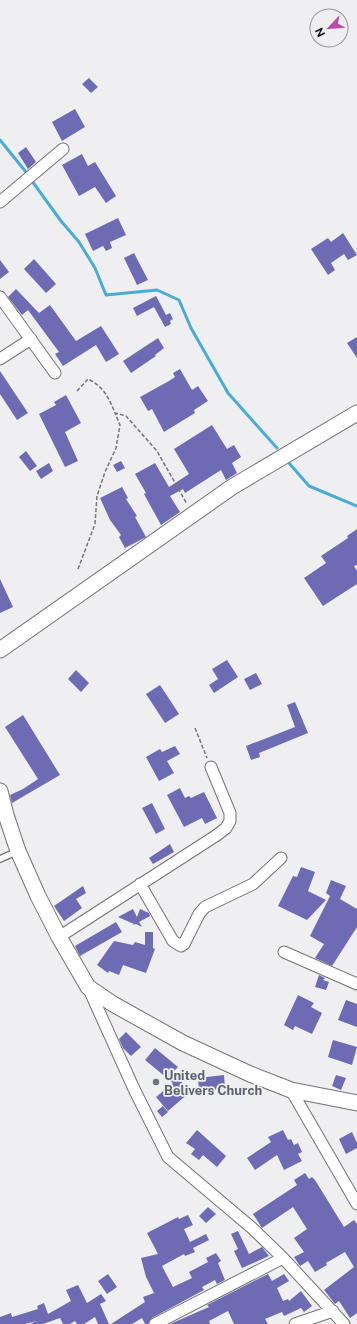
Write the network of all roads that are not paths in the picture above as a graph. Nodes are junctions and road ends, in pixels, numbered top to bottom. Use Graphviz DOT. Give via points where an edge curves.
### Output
graph roads {
  1 [pos="63,149"];
  2 [pos="0,202"];
  3 [pos="0,296"];
  4 [pos="31,339"];
  5 [pos="0,359"];
  6 [pos="55,373"];
  7 [pos="357,413"];
  8 [pos="0,650"];
  9 [pos="211,767"];
  10 [pos="0,791"];
  11 [pos="18,851"];
  12 [pos="282,858"];
  13 [pos="0,859"];
  14 [pos="140,884"];
  15 [pos="59,937"];
  16 [pos="284,952"];
  17 [pos="357,984"];
  18 [pos="88,987"];
  19 [pos="291,1090"];
  20 [pos="357,1103"];
  21 [pos="357,1204"];
  22 [pos="283,1258"];
  23 [pos="333,1310"];
  24 [pos="155,1324"];
  25 [pos="295,1324"];
  26 [pos="344,1324"];
  1 -- 2 [label="street"];
  3 -- 4 [label="street"];
  4 -- 5 [label="street"];
  4 -- 6 [label="street"];
  7 -- 8 [label="street" via="256,472"];
  9 -- 14 [label="street" via="230,813 230,821 226,828"];
  10 -- 11 [label="street"];
  11 -- 13 [label="lane"];
  11 -- 15 [label="street"];
  12 -- 14 [label="street" via="253,884 205,907 181,946 173,942"];
  14 -- 15 [label="street"];
  15 -- 18 [label="street"];
  16 -- 17 [label="street"];
  18 -- 19 [label="street" via="183,1043"];
  18 -- 22 [label="street" via="168,1157"];
  19 -- 20 [label="street"];
  19 -- 21 [label="street"];
  22 -- 23 [label="street"];
  22 -- 24 [label="street"];
  23 -- 25 [label="street"];
  23 -- 26 [label="street"];
}
